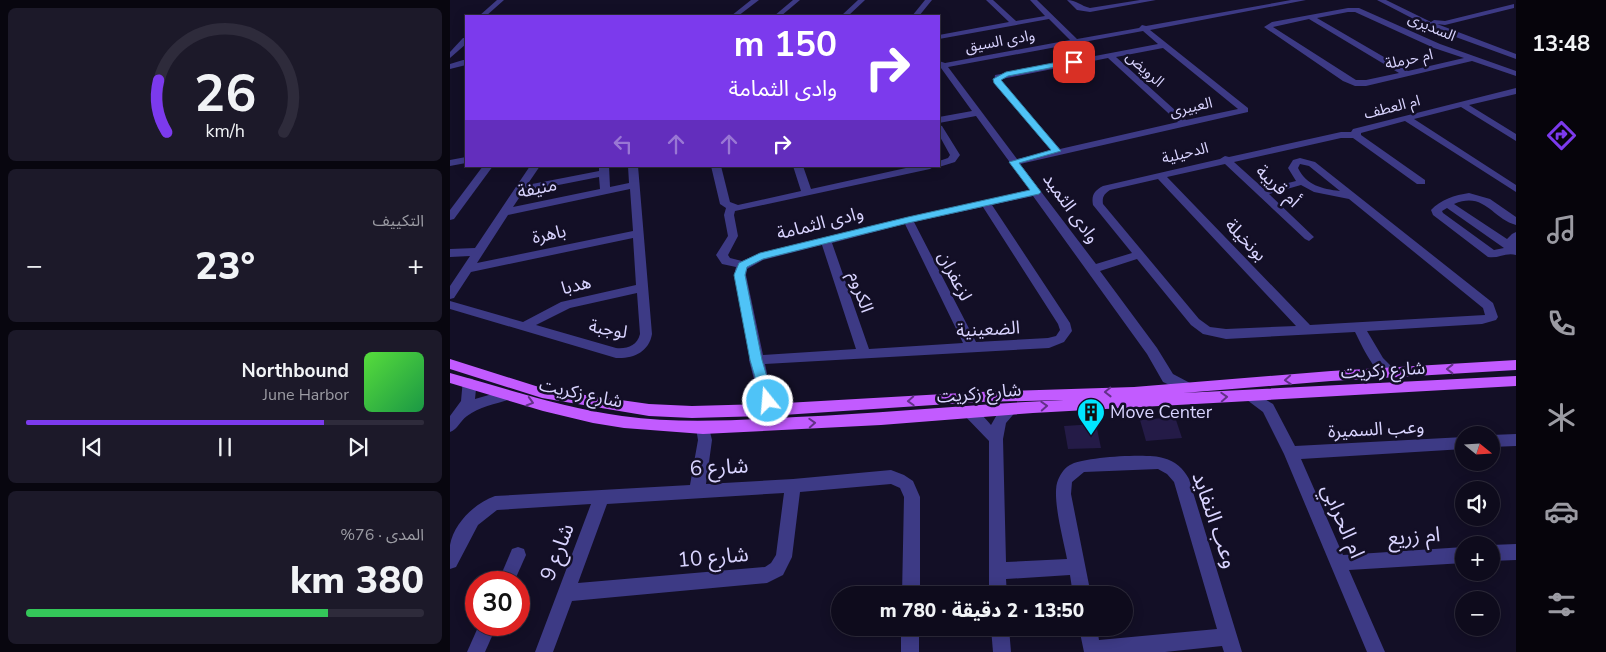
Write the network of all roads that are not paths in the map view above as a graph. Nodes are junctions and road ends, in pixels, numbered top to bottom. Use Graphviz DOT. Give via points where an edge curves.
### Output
graph roads {
  1 [pos="501,0"];
  2 [pos="509,0"];
  3 [pos="756,0"];
  4 [pos="798,0"];
  5 [pos="862,0"];
  6 [pos="929,0"];
  7 [pos="989,0"];
  8 [pos="1033,0"];
  9 [pos="1070,0"];
  10 [pos="1153,0"];
  11 [pos="1290,0"];
  12 [pos="1303,0"];
  13 [pos="1380,0"];
  14 [pos="1388,0"];
  15 [pos="1497,0"];
  16 [pos="1139,1"];
  17 [pos="1269,5"];
  18 [pos="1514,7"];
  19 [pos="1279,11"];
  20 [pos="483,15"];
  21 [pos="493,15"];
  22 [pos="735,15"];
  23 [pos="778,15"];
  24 [pos="845,15"];
  25 [pos="916,15"];
  26 [pos="1287,16"];
  27 [pos="1050,17"];
  28 [pos="1310,17"];
  29 [pos="1295,20"];
  30 [pos="1015,24"];
  31 [pos="1445,25"];
  32 [pos="1144,28"];
  33 [pos="465,32"];
  34 [pos="940,38"];
  35 [pos="1074,40"];
  36 [pos="465,41"];
  37 [pos="465,42"];
  38 [pos="1164,45"];
  39 [pos="450,46"];
  40 [pos="465,55"];
  41 [pos="1109,55"];
  42 [pos="450,56"];
  43 [pos="1514,57"];
  44 [pos="1472,59"];
  45 [pos="465,62"];
  46 [pos="940,64"];
  47 [pos="450,66"];
  48 [pos="1500,69"];
  49 [pos="1407,74"];
  50 [pos="1516,74"];
  51 [pos="1353,82"];
  52 [pos="1514,93"];
  53 [pos="1461,104"];
  54 [pos="978,113"];
  55 [pos="1406,118"];
  56 [pos="940,120"];
  57 [pos="1185,124"];
  58 [pos="940,130"];
  59 [pos="1356,135"];
  60 [pos="1516,138"];
  61 [pos="1057,151"];
  62 [pos="465,160"];
  63 [pos="1225,160"];
  64 [pos="1014,162"];
  65 [pos="450,163"];
  66 [pos="940,164"];
  67 [pos="487,167"];
  68 [pos="534,167"];
  69 [pos="633,167"];
  70 [pos="716,167"];
  71 [pos="798,167"];
  72 [pos="921,167"];
  73 [pos="604,170"];
  74 [pos="883,171"];
  75 [pos="1160,176"];
  76 [pos="1302,182"];
  77 [pos="1420,182"];
  78 [pos="634,185"];
  79 [pos="1456,188"];
  80 [pos="1516,189"];
  81 [pos="519,190"];
  82 [pos="604,191"];
  83 [pos="1036,192"];
  84 [pos="807,193"];
  85 [pos="1262,194"];
  86 [pos="1352,196"];
  87 [pos="1468,196"];
  88 [pos="986,203"];
  89 [pos="1448,204"];
  90 [pos="731,207"];
  91 [pos="505,212"];
  92 [pos="450,217"];
  93 [pos="908,220"];
  94 [pos="1516,222"];
  95 [pos="1480,225"];
  96 [pos="1459,231"];
  97 [pos="638,233"];
  98 [pos="1516,236"];
  99 [pos="1309,237"];
  100 [pos="826,241"];
  101 [pos="1515,250"];
  102 [pos="478,252"];
  103 [pos="450,253"];
  104 [pos="1139,255"];
  105 [pos="743,265"];
  106 [pos="1093,269"];
  107 [pos="467,270"];
  108 [pos="641,288"];
  109 [pos="450,295"];
  110 [pos="450,305"];
  111 [pos="1358,326"];
  112 [pos="524,327"];
  113 [pos="1308,329"];
  114 [pos="972,348"];
  115 [pos="864,353"];
  116 [pos="756,360"];
  117 [pos="450,364"];
  118 [pos="1516,365"];
  119 [pos="1383,370"];
  120 [pos="1516,373"];
  121 [pos="450,378"];
  122 [pos="1516,381"];
  123 [pos="468,383"];
  124 [pos="1166,384"];
  125 [pos="1464,384"];
  126 [pos="764,394"];
  127 [pos="506,395"];
  128 [pos="1270,401"];
  129 [pos="1011,409"];
  130 [pos="768,410"];
  131 [pos="753,411"];
  132 [pos="462,412"];
  133 [pos="969,412"];
  134 [pos="450,426"];
  135 [pos="708,432"];
  136 [pos="996,439"];
  137 [pos="1516,440"];
  138 [pos="1500,441"];
  139 [pos="1455,444"];
  140 [pos="1291,453"];
  141 [pos="793,486"];
  142 [pos="697,491"];
  143 [pos="602,496"];
  144 [pos="1516,552"];
  145 [pos="1500,553"];
  146 [pos="518,554"];
  147 [pos="1455,556"];
  148 [pos="450,561"];
  149 [pos="1338,563"];
  150 [pos="1077,567"];
  151 [pos="511,571"];
  152 [pos="997,571"];
  153 [pos="910,586"];
  154 [pos="998,586"];
  155 [pos="1080,586"];
  156 [pos="565,592"];
  157 [pos="483,636"];
  158 [pos="910,636"];
  159 [pos="1001,636"];
  160 [pos="1090,636"];
  161 [pos="1231,645"];
  162 [pos="1093,651"];
  163 [pos="476,652"];
  164 [pos="544,652"];
  165 [pos="910,652"];
  166 [pos="1002,652"];
  167 [pos="1376,652"];
  1 -- 20 [label="street"];
  2 -- 21 [label="street"];
  3 -- 22 [label="street"];
  4 -- 23 [label="street"];
  5 -- 24 [label="street"];
  6 -- 25 [label="street"];
  7 -- 30 [label="street"];
  8 -- 27 [label="street"];
  9 -- 16 [label="street" via="1080,8 1090,10"];
  10 -- 16 [label="street"];
  11 -- 17 [label="street, وادى السيق"];
  12 -- 17 [label="street, وادى السيق"];
  13 -- 43 [label="street" via="1434,26"];
  14 -- 31 [label="street"];
  15 -- 18 [label="street"];
  17 -- 19 [label="street"];
  17 -- 32 [label="street, وادى السيق"];
  18 -- 31 [label="street"];
  26 -- 29 [label="street"];
  27 -- 30 [label="street"];
  27 -- 35 [label="street"];
  28 -- 29 [label="street, السديرى"];
  28 -- 44 [label="street, السديرى" via="1360,11"];
  28 -- 49 [label="street"];
  29 -- 51 [label="street, السديرى" via="1268,27"];
  30 -- 34 [label="street"];
  31 -- 43 [label="street"];
  32 -- 35 [label="street, وادى السيق"];
  32 -- 38 [label="street, العبيرى"];
  33 -- 39 [label="street"];
  35 -- 46 [label="street, وادى السيق"];
  36 -- 42 [label="street"];
  37 -- 40 [label="street" via="461,51"];
  38 -- 41 [label="street"];
  38 -- 57 [label="street, العبيرى" via="1245,110"];
  41 -- 57 [label="street, الرويض"];
  41 -- 61 [label="street" via="1006,74 997,79"];
  43 -- 48 [label="street"];
  44 -- 48 [label="street, السديرى"];
  44 -- 49 [label="street, ام حرملة"];
  45 -- 47 [label="street"];
  46 -- 54 [label="street, وادى الثميد"];
  48 -- 50 [label="street, السديرى"];
  49 -- 51 [label="street, ام حرملة" via="1366,83"];
  52 -- 53 [label="street, ام العطف"];
  53 -- 55 [label="street, ام العطف"];
  53 -- 60 [label="street"];
  54 -- 56 [label="street"];
  54 -- 64 [label="street, وادى الثميد"];
  55 -- 59 [label="street, ام العطف" via="1360,129"];
  55 -- 80 [label="street"];
  57 -- 61 [label="street, العبيرى"];
  58 -- 66 [label="street" via="955,155 949,162"];
  59 -- 63 [label="street, الدحيلية" via="1341,135"];
  59 -- 77 [label="street, ام العطف"];
  61 -- 64 [label="street, العبيرى"];
  62 -- 65 [label="street"];
  63 -- 75 [label="street, الدحيلية"];
  63 -- 85 [label="street, أم قريبة"];
  64 -- 83 [label="street, وادى الثميد"];
  67 -- 92 [label="street"];
  68 -- 81 [label="street"];
  69 -- 78 [label="street, لوجبة"];
  70 -- 90 [label="street" via="724,201"];
  71 -- 84 [label="street"];
  72 -- 74 [label="street"];
  73 -- 81 [label="street"];
  73 -- 82 [label="street"];
  74 -- 84 [label="street"];
  75 -- 104 [label="street, الدحيلية" via="1107,188 1097,197 1098,205"];
  75 -- 113 [label="street, بونخيلة"];
  76 -- 85 [label="street"];
  76 -- 86 [label="street, الدحيلية" via="1318,190"];
  76 -- 86 [label="street, الدحيلية" via="1293,165 1300,161 1312,164"];
  78 -- 82 [label="street, منيفة"];
  78 -- 97 [label="street, لوجبة"];
  79 -- 87 [label="street"];
  81 -- 91 [label="street"];
  82 -- 91 [label="street, منيفة"];
  83 -- 88 [label="street, وادى الثمامة"];
  83 -- 106 [label="street, وادى الثميد"];
  84 -- 90 [label="street"];
  85 -- 99 [label="street, أم قريبة"];
  86 -- 111 [label="street, الدحيلية" via="1484,302 1492,312 1492,317 1482,320"];
  87 -- 89 [label="street"];
  87 -- 94 [label="street" via="1481,198"];
  88 -- 93 [label="street, وادى الثمامة"];
  88 -- 114 [label="street, الضعينية" via="1064,323 1066,332 1060,339 1049,343"];
  89 -- 95 [label="street"];
  89 -- 96 [label="street" via="1436,209 1436,213"];
  90 -- 105 [label="street" via="729,215 733,236 722,255 726,261"];
  91 -- 102 [label="street"];
  93 -- 100 [label="street, وادى الثمامة"];
  93 -- 114 [label="street, لزعفران"];
  95 -- 96 [label="street"];
  95 -- 101 [label="street"];
  96 -- 101 [label="street" via="1490,253"];
  97 -- 107 [label="street, باهرة"];
  97 -- 108 [label="street, لوجبة"];
  98 -- 101 [label="street" via="1512,240"];
  100 -- 105 [label="street, وادى الثمامة" via="760,257"];
  100 -- 115 [label="street, الكروم"];
  102 -- 103 [label="street"];
  102 -- 107 [label="street"];
  104 -- 106 [label="street"];
  104 -- 113 [label="street, الدحيلية" via="1195,322 1207,331 1226,334"];
  105 -- 116 [label="street" via="740,275"];
  106 -- 124 [label="street, وادى الثميد"];
  107 -- 109 [label="street"];
  108 -- 112 [label="street, هدبا" via="563,305"];
  108 -- 112 [label="street, لوجبة" via="646,338 632,352 616,353"];
  110 -- 112 [label="street, لوجبة"];
  111 -- 113 [label="street, الدحيلية"];
  111 -- 119 [label="street"];
  114 -- 115 [label="street, الضعينية"];
  115 -- 116 [label="street, الضعينية"];
  116 -- 126 [label="street"];
  117 -- 131 [label="main road, شارع زكريت" via="571,399 649,410"];
  118 -- 119 [label="main road, شارع زكريت, one-way"];
  119 -- 124 [label="main road, شارع زكريت, one-way" via="1184,387"];
  120 -- 125 [label="main road" via="1477,374"];
  121 -- 123 [label="main road, شارع زكريت"];
  122 -- 125 [label="main road, شارع زكريت"];
  123 -- 127 [label="main road, شارع زكريت"];
  123 -- 132 [label="street" via="469,395"];
  124 -- 130 [label="main road, شارع زكريت, one-way"];
  125 -- 128 [label="main road, شارع زكريت"];
  126 -- 130 [label="street"];
  126 -- 131 [label="street"];
  127 -- 132 [label="street"];
  127 -- 135 [label="main road, شارع زكريت, one-way" via="613,421"];
  129 -- 128 [label="main road, شارع زكريت, one-way" via="1252,396"];
  128 -- 140 [label="street, ام الحرابي"];
  129 -- 133 [label="main road, شارع زكريت"];
  129 -- 136 [label="street" via="998,422"];
  130 -- 131 [label="main road, شارع زكريت"];
  132 -- 134 [label="street"];
  135 -- 133 [label="main road, شارع زكريت, one-way"];
  133 -- 136 [label="street"];
  135 -- 142 [label="street"];
  136 -- 152 [label="street"];
  137 -- 138 [label="street"];
  139 -- 140 [label="street, وعب السميرة"];
  140 -- 149 [label="street, ام الحرابي"];
  141 -- 142 [label="street, شارع 6"];
  141 -- 153 [label="street, شارع 6" via="891,477 908,486 912,498"];
  141 -- 156 [label="street, شارع 10" via="784,557 777,569 767,575"];
  142 -- 143 [label="street, شارع 6"];
  143 -- 148 [label="street, شارع 6" via="495,503 473,518"];
  143 -- 156 [label="street, شارع 9"];
  144 -- 145 [label="street"];
  146 -- 151 [label="street"];
  147 -- 149 [label="street, ام زريع"];
  149 -- 167 [label="street, ام الحرابي"];
  150 -- 152 [label="street"];
  150 -- 155 [label="street, وعب النفايد"];
  150 -- 161 [label="street, وعب النفايد" via="1063,494 1067,475 1084,466 1154,462 1168,466 1181,479"];
  152 -- 154 [label="street"];
  156 -- 164 [label="street, شارع 9"];
  157 -- 163 [label="street"];
  158 -- 165 [label="street"];
  159 -- 166 [label="street"];
  160 -- 162 [label="street, وعب النفايد"];
  161 -- 162 [label="street, وعب النفايد"];
}
